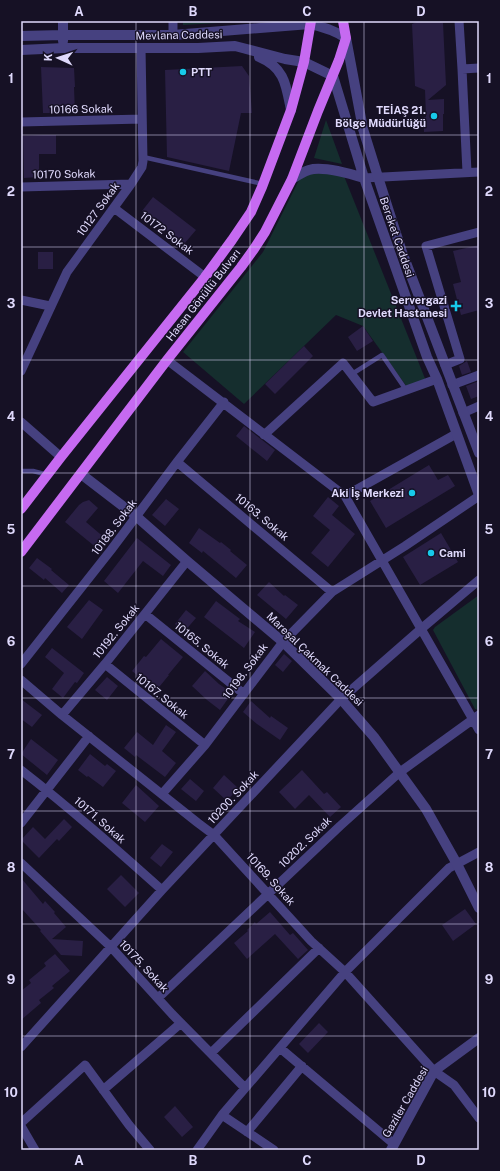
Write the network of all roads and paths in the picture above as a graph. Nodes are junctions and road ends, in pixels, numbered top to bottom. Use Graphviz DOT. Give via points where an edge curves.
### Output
graph roads {
  1 [pos="63,21"];
  2 [pos="173,21"];
  3 [pos="344,21"];
  4 [pos="459,21"];
  5 [pos="310,22"];
  6 [pos="63,35"];
  7 [pos="173,35"];
  8 [pos="21,36"];
  9 [pos="346,38"];
  10 [pos="235,46"];
  11 [pos="64,48"];
  12 [pos="141,48"];
  13 [pos="21,50"];
  14 [pos="304,62"];
  15 [pos="479,68"];
  16 [pos="462,69"];
  17 [pos="333,76"];
  18 [pos="291,110"];
  19 [pos="142,119"];
  20 [pos="21,122"];
  21 [pos="143,157"];
  22 [pos="466,172"];
  23 [pos="479,172"];
  24 [pos="378,177"];
  25 [pos="292,178"];
  26 [pos="364,178"];
  27 [pos="131,184"];
  28 [pos="263,184"];
  29 [pos="21,187"];
  30 [pos="114,208"];
  31 [pos="479,232"];
  32 [pos="205,277"];
  33 [pos="21,300"];
  34 [pos="50,306"];
  35 [pos="167,360"];
  36 [pos="445,365"];
  37 [pos="21,372"];
  38 [pos="352,374"];
  39 [pos="479,375"];
  40 [pos="437,379"];
  41 [pos="452,385"];
  42 [pos="406,390"];
  43 [pos="224,402"];
  44 [pos="479,406"];
  45 [pos="463,413"];
  46 [pos="21,422"];
  47 [pos="456,434"];
  48 [pos="264,435"];
  49 [pos="479,453"];
  50 [pos="61,457"];
  51 [pos="177,462"];
  52 [pos="21,471"];
  53 [pos="81,474"];
  54 [pos="48,475"];
  55 [pos="479,495"];
  56 [pos="345,496"];
  57 [pos="21,509"];
  58 [pos="137,517"];
  59 [pos="21,552"];
  60 [pos="382,560"];
  61 [pos="186,561"];
  62 [pos="479,580"];
  63 [pos="332,592"];
  64 [pos="145,614"];
  65 [pos="421,629"];
  66 [pos="283,642"];
  67 [pos="21,664"];
  68 [pos="105,664"];
  69 [pos="21,680"];
  70 [pos="244,694"];
  71 [pos="341,699"];
  72 [pos="62,715"];
  73 [pos="476,717"];
  74 [pos="479,730"];
  75 [pos="90,736"];
  76 [pos="205,745"];
  77 [pos="21,770"];
  78 [pos="400,772"];
  79 [pos="47,790"];
  80 [pos="162,794"];
  81 [pos="21,823"];
  82 [pos="214,834"];
  83 [pos="479,852"];
  84 [pos="21,863"];
  85 [pos="457,864"];
  86 [pos="162,890"];
  87 [pos="268,894"];
  88 [pos="479,908"];
  89 [pos="111,947"];
  90 [pos="318,948"];
  91 [pos="345,972"];
  92 [pos="158,998"];
  93 [pos="181,1023"];
  94 [pos="479,1038"];
  95 [pos="21,1047"];
  96 [pos="280,1048"];
  97 [pos="211,1053"];
  98 [pos="302,1066"];
  99 [pos="434,1071"];
  100 [pos="245,1088"];
  101 [pos="103,1090"];
  102 [pos="222,1115"];
  103 [pos="479,1118"];
  104 [pos="21,1124"];
  105 [pos="247,1132"];
  106 [pos="393,1147"];
  107 [pos="35,1150"];
  108 [pos="150,1150"];
  109 [pos="197,1150"];
  110 [pos="274,1150"];
  1 -- 6 [label="street"];
  2 -- 7 [label="street"];
  3 -- 9 [label="main road, Hasan Gönüllü Bulvarı"];
  4 -- 16 [label="street"];
  5 -- 7 [label="street, Mevlana Caddesi"];
  5 -- 9 [label="street, Mevlana Caddesi"];
  5 -- 14 [label="main road, Hasan Gönüllü Bulvarı"];
  6 -- 7 [label="street, Mevlana Caddesi"];
  6 -- 8 [label="street, Mevlana Caddesi"];
  6 -- 11 [label="street"];
  9 -- 17 [label="main road, Hasan Gönüllü Bulvarı"];
  9 -- 24 [label="street, Bereket Caddesi" via="363,129"];
  10 -- 12 [label="street, Mevlana Caddesi"];
  10 -- 14 [label="street, Mevlana Caddesi"];
  10 -- 18 [label="street" via="268,61 278,69 286,85"];
  11 -- 12 [label="street, Mevlana Caddesi"];
  11 -- 13 [label="street, Mevlana Caddesi"];
  12 -- 19 [label="street, 10127 Sokak"];
  14 -- 17 [label="street, Mevlana Caddesi"];
  14 -- 18 [label="main road, Hasan Gönüllü Bulvarı"];
  15 -- 16 [label="street"];
  16 -- 22 [label="street"];
  17 -- 25 [label="main road, Hasan Gönüllü Bulvarı"];
  17 -- 26 [label="street, Bereket Caddesi"];
  18 -- 28 [label="main road, Hasan Gönüllü Bulvarı"];
  19 -- 20 [label="street, 10166 Sokak"];
  19 -- 21 [label="street, 10127 Sokak"];
  21 -- 27 [label="street, 10127 Sokak" via="142,167"];
  21 -- 28 [label="lane"];
  22 -- 23 [label="street"];
  22 -- 24 [label="street"];
  24 -- 26 [label="street"];
  24 -- 36 [label="street, Bereket Caddesi" via="402,252"];
  25 -- 26 [label="street" via="311,169 349,173"];
  25 -- 35 [label="main road, Hasan Gönüllü Bulvarı" via="254,249"];
  26 -- 40 [label="street, Bereket Caddesi"];
  27 -- 29 [label="street, 10170 Sokak"];
  27 -- 30 [label="street, 10127 Sokak"];
  28 -- 32 [label="main road, Hasan Gönüllü Bulvarı" via="251,212"];
  30 -- 32 [label="street, 10172 Sokak"];
  30 -- 34 [label="street, 10127 Sokak" via="67,272"];
  31 -- 36 [label="street" via="426,246 460,359"];
  32 -- 50 [label="main road, Hasan Gönüllü Bulvarı"];
  33 -- 34 [label="street"];
  34 -- 37 [label="street, 10127 Sokak"];
  35 -- 43 [label="street"];
  35 -- 53 [label="main road, Hasan Gönüllü Bulvarı"];
  36 -- 41 [label="street, Bereket Caddesi"];
  38 -- 42 [label="street" via="373,402"];
  38 -- 42 [label="lane" via="382,355"];
  38 -- 48 [label="street" via="343,363"];
  39 -- 41 [label="street"];
  40 -- 42 [label="street"];
  40 -- 47 [label="street, Bereket Caddesi"];
  41 -- 45 [label="street, Bereket Caddesi"];
  43 -- 48 [label="street"];
  43 -- 51 [label="street, 10188. Sokak"];
  44 -- 45 [label="street"];
  45 -- 49 [label="street, Bereket Caddesi"];
  46 -- 50 [label="street"];
  47 -- 55 [label="street, Bereket Caddesi"];
  47 -- 56 [label="street"];
  48 -- 56 [label="street"];
  50 -- 54 [label="main road, Hasan Gönüllü Bulvarı"];
  51 -- 58 [label="street, 10188. Sokak"];
  51 -- 63 [label="street, 10163. Sokak"];
  52 -- 54 [label="lane"];
  53 -- 58 [label="street, Mareşal Çakmak Caddesi"];
  53 -- 59 [label="main road, Hasan Gönüllü Bulvarı"];
  54 -- 57 [label="main road, Hasan Gönüllü Bulvarı"];
  55 -- 60 [label="street, 10198. Sokak"];
  56 -- 60 [label="street"];
  58 -- 61 [label="street, Mareşal Çakmak Caddesi"];
  58 -- 67 [label="street, 10188. Sokak"];
  60 -- 63 [label="street, 10198. Sokak"];
  60 -- 65 [label="street"];
  61 -- 64 [label="street, 10192. Sokak"];
  61 -- 66 [label="street, Mareşal Çakmak Caddesi"];
  62 -- 65 [label="street, 10200. Sokak"];
  63 -- 66 [label="street, 10198. Sokak"];
  64 -- 68 [label="street, 10192. Sokak"];
  64 -- 70 [label="street, 10165. Sokak"];
  65 -- 71 [label="street, 10200. Sokak"];
  65 -- 73 [label="street"];
  66 -- 70 [label="street, 10198. Sokak"];
  66 -- 71 [label="street, Mareşal Çakmak Caddesi"];
  68 -- 72 [label="street, 10192. Sokak"];
  68 -- 76 [label="street, 10167. Sokak"];
  69 -- 72 [label="street, 10169. Sokak"];
  70 -- 76 [label="street, 10198. Sokak"];
  71 -- 78 [label="street, Mareşal Çakmak Caddesi"];
  71 -- 82 [label="street, 10200. Sokak"];
  72 -- 75 [label="street, 10169. Sokak"];
  73 -- 74 [label="street"];
  73 -- 78 [label="street, 10202. Sokak"];
  75 -- 79 [label="street"];
  75 -- 80 [label="street, 10169. Sokak"];
  76 -- 80 [label="street, 10198. Sokak"];
  77 -- 79 [label="street, 10171. Sokak"];
  78 -- 85 [label="street, Mareşal Çakmak Caddesi" via="426,809"];
  78 -- 87 [label="street, 10202. Sokak"];
  79 -- 81 [label="street"];
  79 -- 86 [label="street, 10171. Sokak"];
  80 -- 82 [label="street, 10169. Sokak"];
  82 -- 86 [label="street, 10200. Sokak"];
  82 -- 87 [label="street, 10169. Sokak"];
  83 -- 85 [label="street"];
  84 -- 89 [label="street, 10175. Sokak"];
  85 -- 88 [label="street, Mareşal Çakmak Caddesi"];
  85 -- 91 [label="street" via="449,868"];
  86 -- 89 [label="street, 10200. Sokak"];
  87 -- 90 [label="street, 10169. Sokak"];
  87 -- 92 [label="street, 10202. Sokak"];
  89 -- 92 [label="street, 10175. Sokak"];
  89 -- 95 [label="street, 10200. Sokak"];
  90 -- 91 [label="street, 10169. Sokak"];
  90 -- 97 [label="street"];
  91 -- 96 [label="street"];
  91 -- 99 [label="street, 10169. Sokak"];
  92 -- 93 [label="street, 10175. Sokak"];
  93 -- 97 [label="street, 10175. Sokak"];
  93 -- 101 [label="street"];
  94 -- 99 [label="street, Gaziler Caddesi"];
  96 -- 98 [label="street"];
  96 -- 100 [label="street"];
  97 -- 100 [label="street, 10175. Sokak"];
  98 -- 105 [label="street"];
  98 -- 106 [label="street"];
  99 -- 103 [label="street, 10169. Sokak" via="454,1085"];
  99 -- 106 [label="street, Gaziler Caddesi"];
  100 -- 102 [label="street"];
  101 -- 104 [label="street" via="85,1065"];
  101 -- 108 [label="street"];
  102 -- 105 [label="street"];
  102 -- 109 [label="street"];
  104 -- 107 [label="street"];
  105 -- 110 [label="street"];
}
